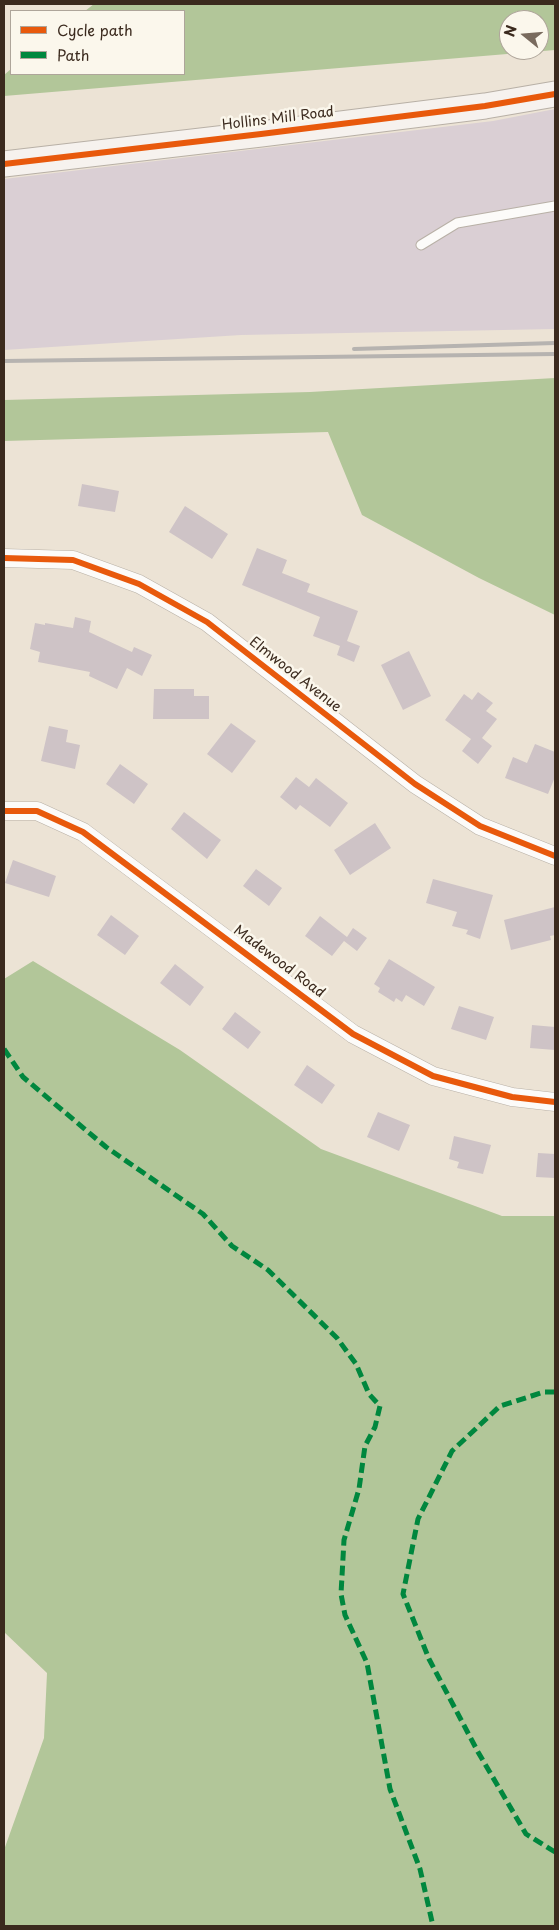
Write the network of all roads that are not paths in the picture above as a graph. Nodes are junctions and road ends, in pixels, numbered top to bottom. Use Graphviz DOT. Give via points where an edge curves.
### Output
graph roads {
  1 [pos="555,94"];
  2 [pos="4,164"];
  3 [pos="555,206"];
  4 [pos="421,245"];
  5 [pos="4,558"];
  6 [pos="4,811"];
  7 [pos="555,856"];
  8 [pos="555,1102"];
  1 -- 2 [label="street, Hollins Mill Road" via="485,106"];
  3 -- 4 [label="lane" via="457,223"];
  5 -- 7 [label="street, Elmwood Avenue" via="73,560 140,584 207,622 414,784 480,826"];
  6 -- 8 [label="street, Madewood Road" via="37,811 83,832 362,1039 433,1076 512,1097"];
}
